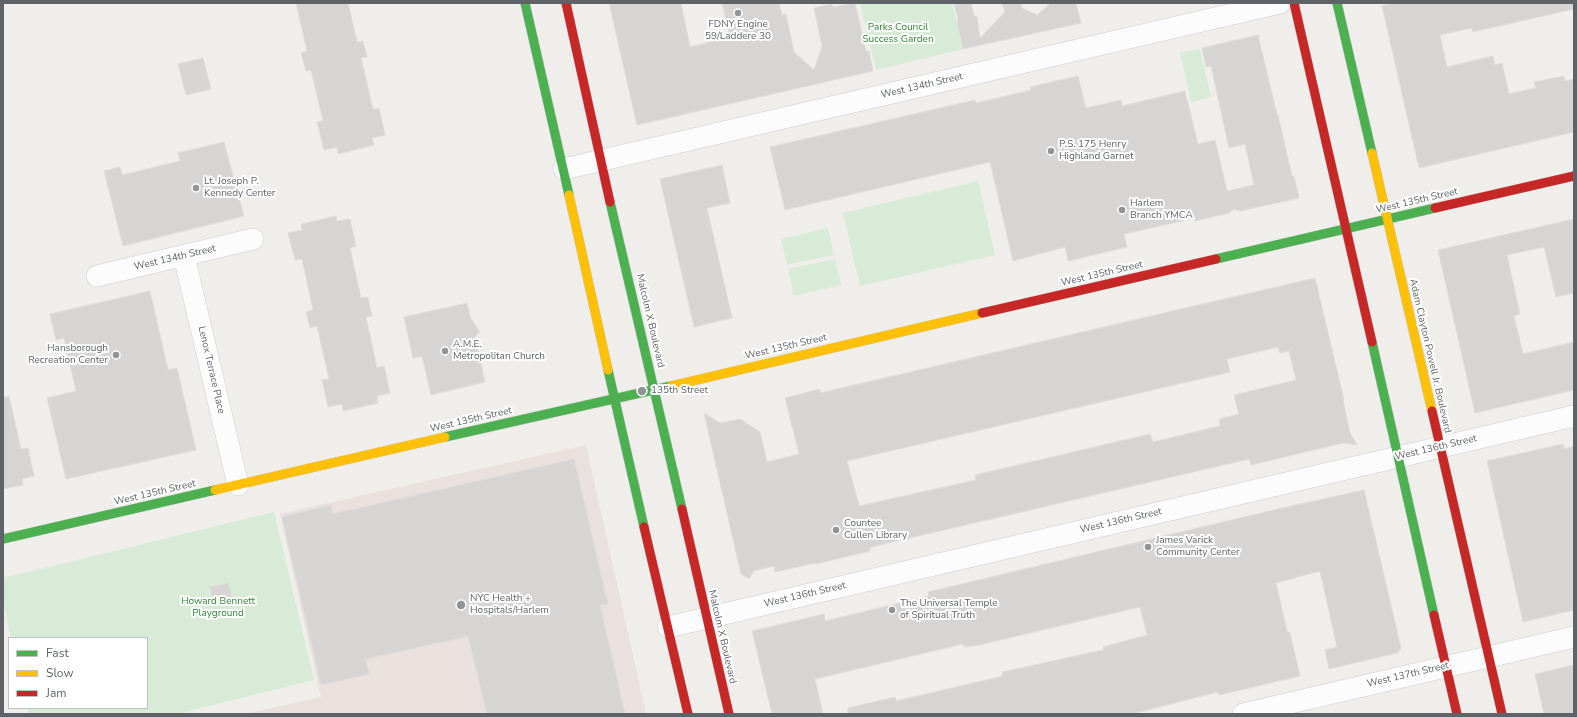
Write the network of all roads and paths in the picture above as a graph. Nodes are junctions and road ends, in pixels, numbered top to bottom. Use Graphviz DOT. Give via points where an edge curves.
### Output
graph roads {
  1 [pos="525,3"];
  2 [pos="566,3"];
  3 [pos="1280,3"];
  4 [pos="1294,3"];
  5 [pos="1337,3"];
  6 [pos="601,160"];
  7 [pos="564,169"];
  8 [pos="1574,176"];
  9 [pos="1387,219"];
  10 [pos="1346,228"];
  11 [pos="252,240"];
  12 [pos="184,256"];
  13 [pos="97,276"];
  14 [pos="654,389"];
  15 [pos="615,398"];
  16 [pos="1574,416"];
  17 [pos="1440,447"];
  18 [pos="1399,456"];
  19 [pos="238,485"];
  20 [pos="3,539"];
  21 [pos="707,618"];
  22 [pos="668,627"];
  23 [pos="1574,637"];
  24 [pos="1488,657"];
  25 [pos="1446,666"];
  26 [pos="688,714"];
  27 [pos="729,714"];
  28 [pos="1243,714"];
  29 [pos="1457,714"];
  30 [pos="1502,714"];
  1 -- 7 [label="main road"];
  2 -- 6 [label="main road, Malcolm X Boulevard"];
  3 -- 6 [label="street, West 134th Street"];
  4 -- 10 [label="main road"];
  5 -- 9 [label="main road, Adam Clayton Powell Jr. Boulevard"];
  6 -- 7 [label="street, West 134th Street"];
  6 -- 14 [label="main road, Malcolm X Boulevard" via="604,182"];
  7 -- 15 [label="main road"];
  8 -- 9 [label="main road, West 135th Street"];
  9 -- 10 [label="main road, West 135th Street"];
  9 -- 17 [label="main road, Adam Clayton Powell Jr. Boulevard"];
  10 -- 14 [label="main road, West 135th Street"];
  10 -- 18 [label="main road"];
  11 -- 12 [label="street, West 134th Street"];
  12 -- 13 [label="street, West 134th Street"];
  12 -- 19 [label="street, Lenox Terrace Place"];
  14 -- 15 [label="main road, West 135th Street"];
  14 -- 21 [label="main road, Malcolm X Boulevard"];
  15 -- 19 [label="main road, West 135th Street"];
  15 -- 22 [label="main road"];
  16 -- 17 [label="street, West 136th Street"];
  17 -- 18 [label="street, West 136th Street"];
  17 -- 24 [label="main road, Adam Clayton Powell Jr. Boulevard"];
  18 -- 21 [label="street, West 136th Street"];
  18 -- 25 [label="main road"];
  19 -- 20 [label="main road, West 135th Street"];
  21 -- 22 [label="street, West 136th Street"];
  21 -- 27 [label="main road, Malcolm X Boulevard"];
  22 -- 26 [label="main road"];
  23 -- 24 [label="street, West 137th Street"];
  24 -- 25 [label="street, West 137th Street"];
  24 -- 30 [label="main road, Adam Clayton Powell Jr. Boulevard"];
  25 -- 28 [label="street, West 137th Street"];
  25 -- 29 [label="main road"];
}
